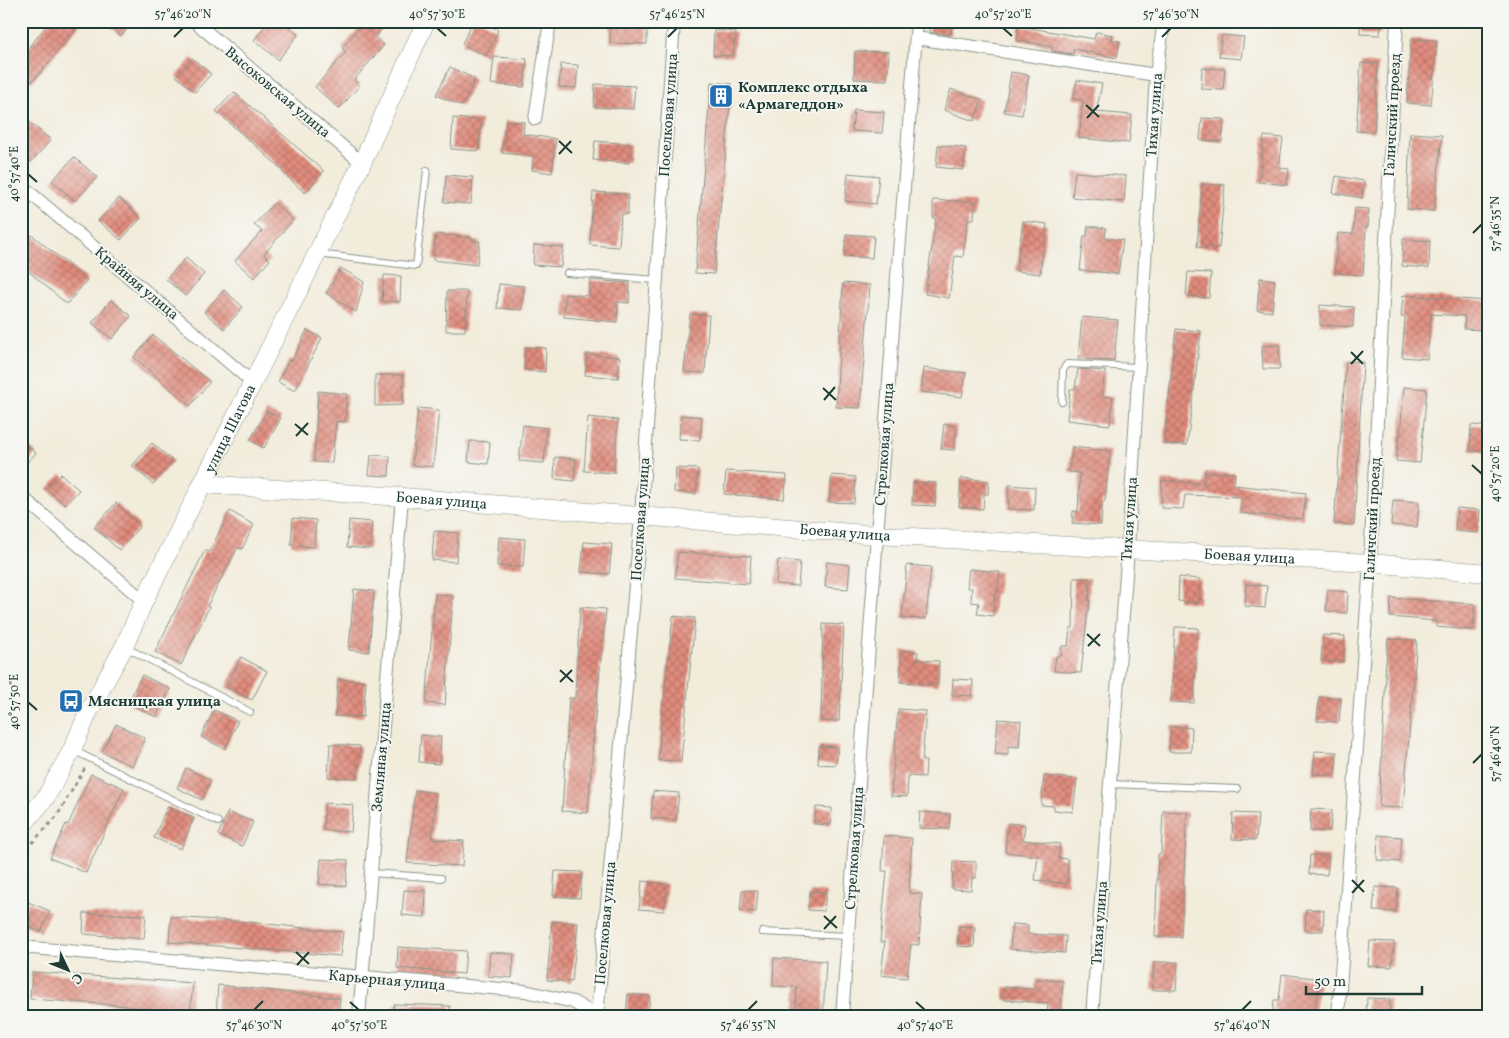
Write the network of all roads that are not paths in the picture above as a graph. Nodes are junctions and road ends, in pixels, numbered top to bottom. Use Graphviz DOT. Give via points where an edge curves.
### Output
graph roads {
  1 [pos="194,21"];
  2 [pos="426,21"];
  3 [pos="550,21"];
  4 [pos="674,21"];
  5 [pos="917,21"];
  6 [pos="1164,21"];
  7 [pos="1397,21"];
  8 [pos="916,38"];
  9 [pos="1156,76"];
  10 [pos="535,120"];
  11 [pos="362,163"];
  12 [pos="427,170"];
  13 [pos="21,185"];
  14 [pos="316,254"];
  15 [pos="567,273"];
  16 [pos="657,280"];
  17 [pos="1138,367"];
  18 [pos="252,382"];
  19 [pos="1062,402"];
  20 [pos="202,484"];
  21 [pos="21,496"];
  22 [pos="402,497"];
  23 [pos="641,517"];
  24 [pos="877,535"];
  25 [pos="1128,549"];
  26 [pos="1370,563"];
  27 [pos="1488,573"];
  28 [pos="144,601"];
  29 [pos="124,647"];
  30 [pos="250,712"];
  31 [pos="72,750"];
  32 [pos="1110,784"];
  33 [pos="1237,789"];
  34 [pos="218,822"];
  35 [pos="21,827"];
  36 [pos="371,873"];
  37 [pos="441,878"];
  38 [pos="762,932"];
  39 [pos="848,936"];
  40 [pos="21,947"];
  41 [pos="363,978"];
  42 [pos="598,1016"];
  43 [pos="359,1017"];
  44 [pos="842,1017"];
  45 [pos="1092,1017"];
  46 [pos="1338,1017"];
  1 -- 11 [label="street, Высоковская улица"];
  2 -- 11 [label="street, улица Шагова"];
  3 -- 10 [label="street"];
  4 -- 16 [label="street, Поселковая улица"];
  5 -- 8 [label="street, Стрелковая улица"];
  6 -- 9 [label="street, Тихая улица"];
  7 -- 26 [label="street, Галичский проезд"];
  8 -- 9 [label="street"];
  8 -- 24 [label="street, Стрелковая улица"];
  9 -- 17 [label="street, Тихая улица"];
  11 -- 14 [label="street, улица Шагова"];
  12 -- 14 [label="lane" via="416,266"];
  13 -- 18 [label="street, Крайняя улица"];
  14 -- 18 [label="street, улица Шагова"];
  15 -- 16 [label="lane"];
  16 -- 23 [label="street, Поселковая улица"];
  17 -- 19 [label="lane" via="1067,364 1063,370"];
  17 -- 25 [label="street, Тихая улица"];
  18 -- 20 [label="street, улица Шагова"];
  20 -- 22 [label="street, Боевая улица"];
  20 -- 28 [label="street, улица Шагова"];
  21 -- 28 [label="street"];
  22 -- 23 [label="street, Боевая улица"];
  22 -- 36 [label="street, Земляная улица"];
  23 -- 24 [label="street, Боевая улица"];
  23 -- 42 [label="street, Поселковая улица"];
  24 -- 25 [label="street, Боевая улица"];
  24 -- 39 [label="street, Стрелковая улица"];
  25 -- 26 [label="street, Боевая улица"];
  25 -- 32 [label="street, Тихая улица"];
  26 -- 27 [label="street, Боевая улица"];
  26 -- 46 [label="street, Галичский проезд"];
  28 -- 29 [label="street, улица Шагова"];
  29 -- 30 [label="lane"];
  29 -- 31 [label="street, улица Шагова"];
  31 -- 34 [label="lane"];
  31 -- 35 [label="street, улица Шагова" via="46,796"];
  32 -- 33 [label="lane"];
  32 -- 45 [label="street, Тихая улица"];
  36 -- 37 [label="lane"];
  36 -- 41 [label="street, Земляная улица"];
  38 -- 39 [label="lane"];
  39 -- 44 [label="street, Стрелковая улица"];
  40 -- 41 [label="street, Карьерная улица"];
  41 -- 42 [label="street, Карьерная улица" via="525,991 573,1002"];
  41 -- 43 [label="street, Земляная улица"];
}
